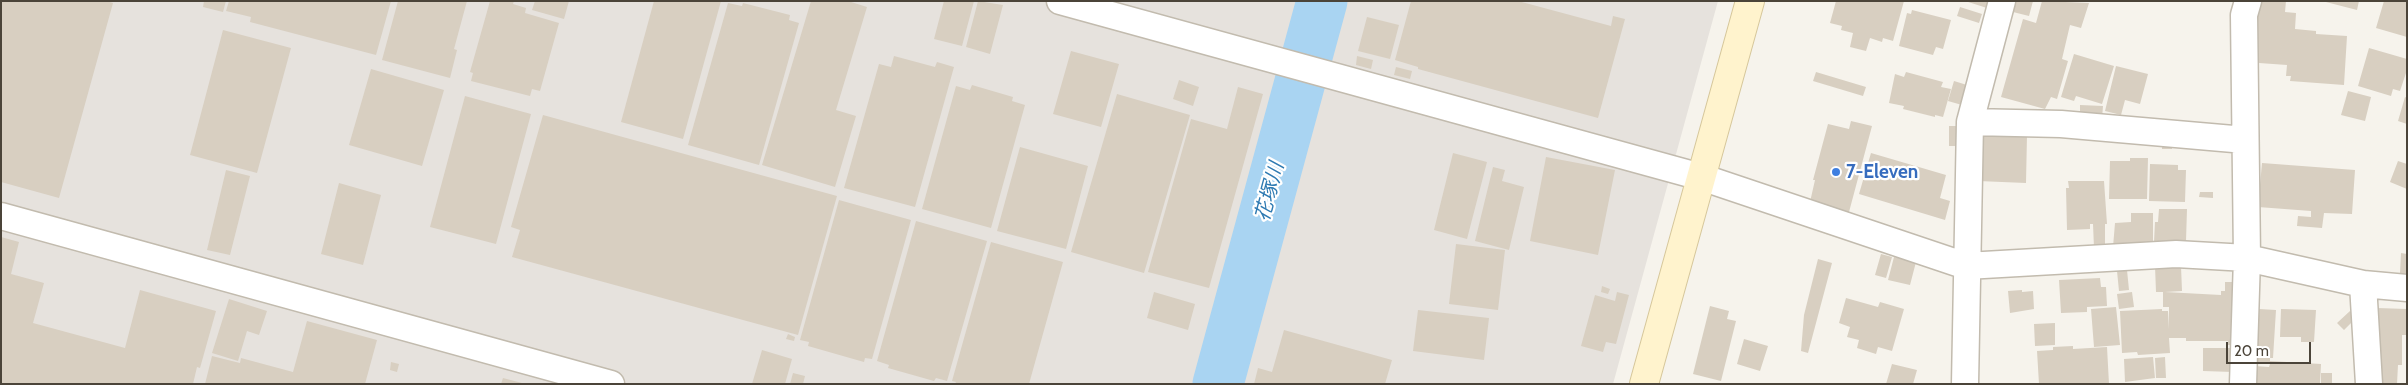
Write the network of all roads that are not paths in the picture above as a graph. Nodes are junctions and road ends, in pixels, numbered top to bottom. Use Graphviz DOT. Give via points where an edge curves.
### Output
graph roads {
  1 [pos="1060,1"];
  2 [pos="1750,1"];
  3 [pos="2002,1"];
  4 [pos="2248,1"];
  5 [pos="1970,122"];
  6 [pos="2245,140"];
  7 [pos="1701,177"];
  8 [pos="1,216"];
  9 [pos="2247,258"];
  10 [pos="1966,266"];
  11 [pos="2364,284"];
  12 [pos="2407,288"];
  13 [pos="612,384"];
  14 [pos="1644,384"];
  15 [pos="1966,384"];
  16 [pos="2243,384"];
  17 [pos="2369,384"];
  1 -- 7 [label="street"];
  2 -- 7 [label="street"];
  3 -- 5 [label="street"];
  4 -- 6 [label="street" via="2244,15"];
  5 -- 6 [label="street" via="2061,124"];
  5 -- 10 [label="street"];
  6 -- 9 [label="street"];
  7 -- 10 [label="street"];
  7 -- 14 [label="street"];
  8 -- 13 [label="street"];
  9 -- 10 [label="street" via="2176,254"];
  9 -- 11 [label="street"];
  9 -- 16 [label="street"];
  10 -- 15 [label="street"];
  11 -- 12 [label="street"];
  11 -- 17 [label="street"];
}
